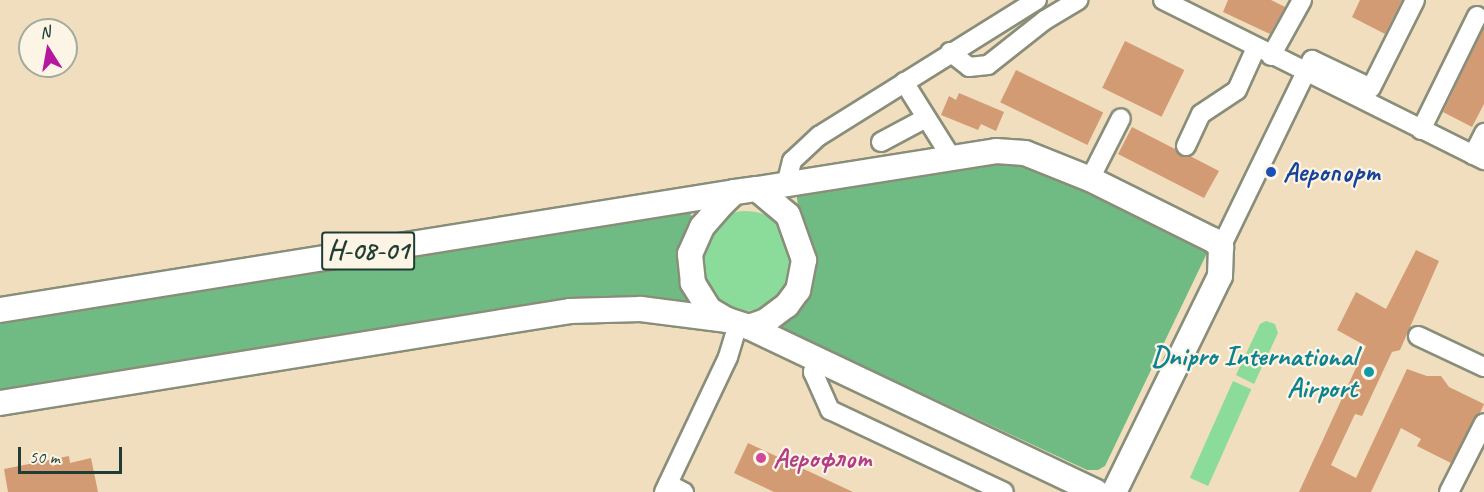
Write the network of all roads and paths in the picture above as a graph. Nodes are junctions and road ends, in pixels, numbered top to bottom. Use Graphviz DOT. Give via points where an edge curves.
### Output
graph roads {
  1 [pos="1037,0"];
  2 [pos="1078,0"];
  3 [pos="1163,0"];
  4 [pos="1302,0"];
  5 [pos="1415,0"];
  6 [pos="1477,16"];
  7 [pos="950,52"];
  8 [pos="1264,52"];
  9 [pos="1305,73"];
  10 [pos="904,82"];
  11 [pos="926,117"];
  12 [pos="1121,118"];
  13 [pos="1421,130"];
  14 [pos="1484,133"];
  15 [pos="881,141"];
  16 [pos="1186,146"];
  17 [pos="951,157"];
  18 [pos="1479,157"];
  19 [pos="1090,179"];
  20 [pos="786,185"];
  21 [pos="746,191"];
  22 [pos="1221,247"];
  23 [pos="0,310"];
  24 [pos="738,324"];
  25 [pos="1418,336"];
  26 [pos="818,358"];
  27 [pos="1484,367"];
  28 [pos="0,403"];
  29 [pos="1484,423"];
  30 [pos="666,488"];
  31 [pos="984,488"];
  32 [pos="684,492"];
  33 [pos="1004,492"];
  34 [pos="1095,492"];
  35 [pos="1114,492"];
  36 [pos="1449,492"];
  1 -- 7 [label="street"];
  2 -- 7 [label="street" via="1045,20 988,65 969,67"];
  3 -- 8 [label="street"];
  4 -- 8 [label="street"];
  5 -- 9 [label="street" via="1371,88 1312,60"];
  6 -- 13 [label="street"];
  7 -- 10 [label="street"];
  8 -- 9 [label="street"];
  8 -- 16 [label="street" via="1237,90 1201,114"];
  9 -- 13 [label="street"];
  9 -- 22 [label="street"];
  10 -- 11 [label="street"];
  10 -- 20 [label="street" via="819,136 792,161"];
  11 -- 15 [label="street"];
  11 -- 17 [label="street"];
  12 -- 19 [label="street"];
  13 -- 18 [label="street"];
  14 -- 18 [label="street"];
  17 -- 19 [label="main road, Н-08-01" via="996,151 1025,153"];
  17 -- 20 [label="main road, Н-08-01"];
  19 -- 22 [label="main road, Н-08-01"];
  20 -- 21 [label="main road, Н-08-01"];
  21 -- 23 [label="main road, Н-08-01"];
  21 -- 24 [label="main road" via="702,227 690,254 689,268 699,296 709,309"];
  21 -- 24 [label="main road" via="788,215 802,244 804,260 798,290 787,304 766,321"];
  22 -- 35 [label="main road" via="1220,276"];
  24 -- 26 [label="main road"];
  24 -- 28 [label="main road" via="640,309 570,310"];
  24 -- 30 [label="street" via="728,357"];
  25 -- 27 [label="street"];
  26 -- 31 [label="street" via="813,372 830,410"];
  26 -- 34 [label="main road"];
  29 -- 36 [label="street"];
  30 -- 32 [label="street"];
  31 -- 33 [label="street"];
}
